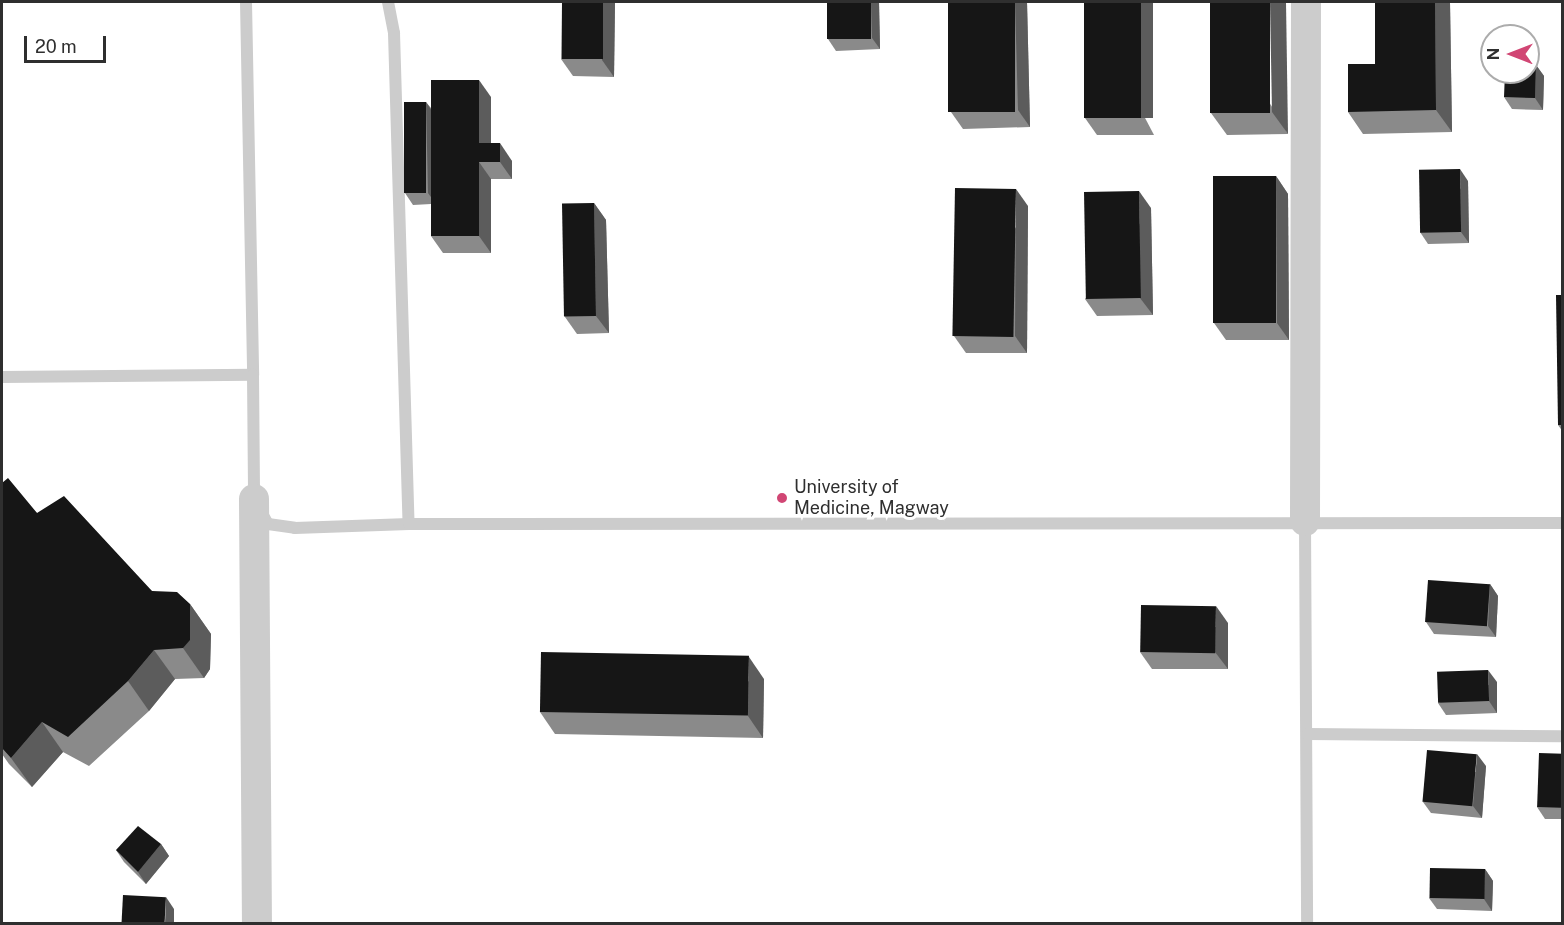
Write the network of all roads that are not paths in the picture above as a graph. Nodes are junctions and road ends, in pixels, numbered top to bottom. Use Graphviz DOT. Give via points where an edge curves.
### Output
graph roads {
  1 [pos="246,2"];
  2 [pos="387,2"];
  3 [pos="1306,2"];
  4 [pos="253,375"];
  5 [pos="2,377"];
  6 [pos="254,499"];
  7 [pos="1305,521"];
  8 [pos="1563,523"];
  9 [pos="410,524"];
  10 [pos="1308,734"];
  11 [pos="1563,736"];
  12 [pos="257,924"];
  13 [pos="1307,924"];
  1 -- 4 [label="lane"];
  2 -- 9 [label="lane" via="394,33"];
  3 -- 7 [label="street"];
  4 -- 5 [label="lane"];
  4 -- 6 [label="lane"];
  6 -- 9 [label="lane" via="268,524 295,528"];
  6 -- 12 [label="street"];
  7 -- 8 [label="lane"];
  7 -- 9 [label="lane"];
  7 -- 10 [label="lane"];
  10 -- 11 [label="lane"];
  10 -- 13 [label="lane"];
}
